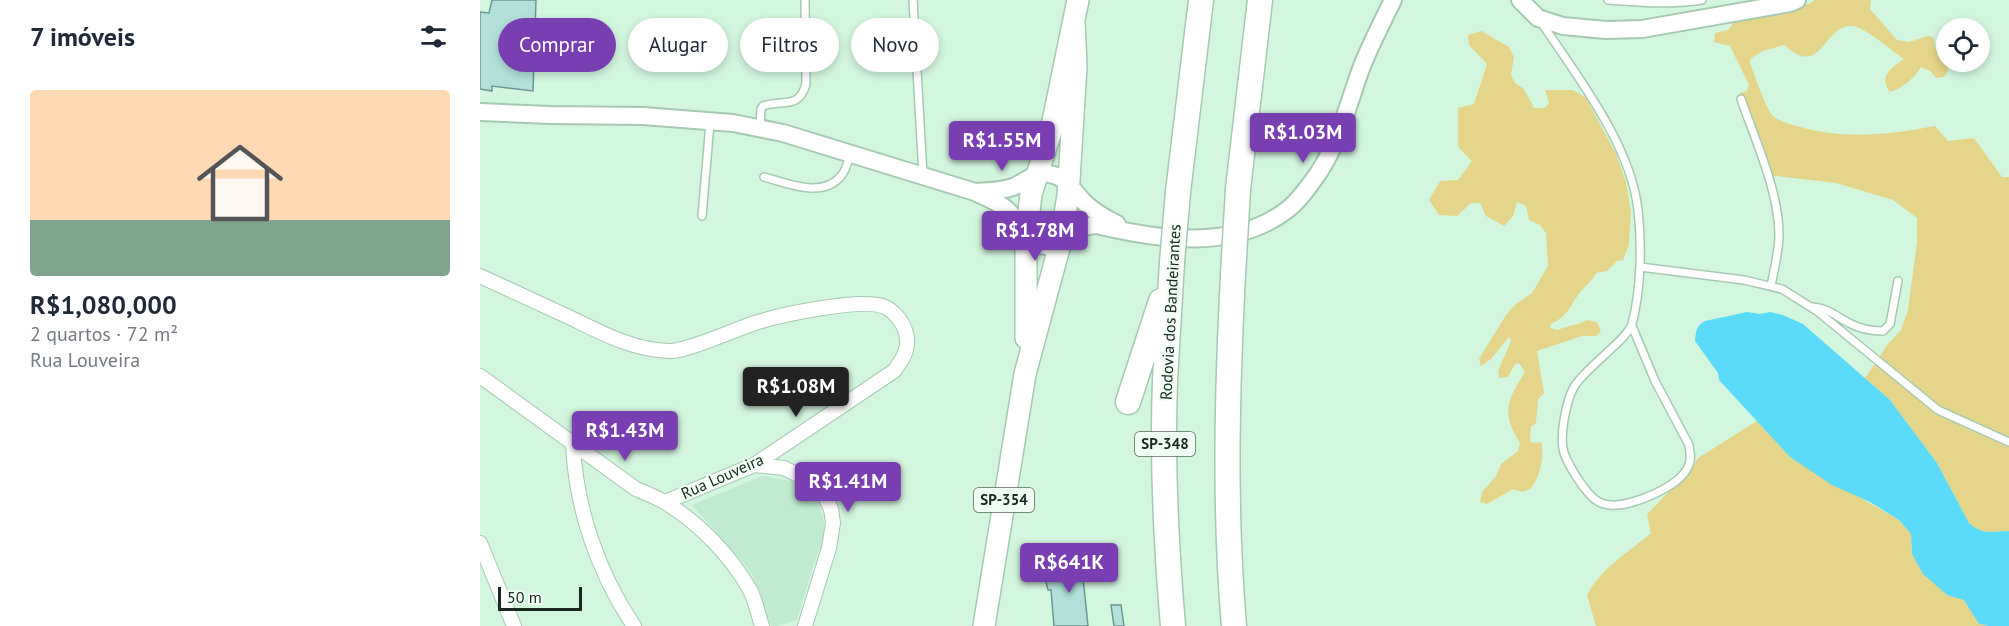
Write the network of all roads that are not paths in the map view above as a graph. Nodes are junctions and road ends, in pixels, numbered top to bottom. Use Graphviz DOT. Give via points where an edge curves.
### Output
graph roads {
  1 [pos="805,0"];
  2 [pos="913,0"];
  3 [pos="1078,0"];
  4 [pos="1201,0"];
  5 [pos="1260,0"];
  6 [pos="1393,0"];
  7 [pos="1520,0"];
  8 [pos="1608,0"];
  9 [pos="1702,0"];
  10 [pos="1797,0"];
  11 [pos="1538,18"];
  12 [pos="1074,22"];
  13 [pos="1741,99"];
  14 [pos="480,112"];
  15 [pos="711,120"];
  16 [pos="760,128"];
  17 [pos="850,154"];
  18 [pos="923,175"];
  19 [pos="1036,175"];
  20 [pos="764,177"];
  21 [pos="1069,183"];
  22 [pos="975,192"];
  23 [pos="702,216"];
  24 [pos="1135,232"];
  25 [pos="1026,237"];
  26 [pos="1059,248"];
  27 [pos="1172,265"];
  28 [pos="1640,267"];
  29 [pos="480,276"];
  30 [pos="1898,281"];
  31 [pos="1772,286"];
  32 [pos="1810,307"];
  33 [pos="1632,326"];
  34 [pos="1025,374"];
  35 [pos="480,376"];
  36 [pos="1128,402"];
  37 [pos="2009,442"];
  38 [pos="573,445"];
  39 [pos="754,465"];
  40 [pos="664,502"];
  41 [pos="480,543"];
  42 [pos="513,626"];
  43 [pos="634,626"];
  44 [pos="762,626"];
  45 [pos="805,626"];
  46 [pos="984,626"];
  47 [pos="1173,626"];
  48 [pos="1234,626"];
  1 -- 16 [label="lane" via="804,93 795,101 763,106"];
  2 -- 18 [label="lane"];
  3 -- 12 [label="main road, SP-354"];
  4 -- 27 [label="highway, Rodovia dos Bandeirantes / SP-348, bridge"];
  5 -- 48 [label="highway, bridge" via="1238,189 1227,389 1227,495"];
  6 -- 24 [label="street" via="1320,171 1287,210 1264,224 1225,237 1190,240"];
  7 -- 11 [label="street"];
  8 -- 9 [label="lane"];
  10 -- 11 [label="street" via="1642,29 1563,26"];
  11 -- 28 [label="lane" via="1599,109 1627,165 1638,210"];
  12 -- 19 [label="main road, SP-354" via="1051,131"];
  12 -- 21 [label="main road, SP-354" via="1076,66"];
  13 -- 31 [label="lane" via="1777,216 1778,245"];
  14 -- 15 [label="street"];
  15 -- 16 [label="street"];
  15 -- 23 [label="lane"];
  16 -- 17 [label="street"];
  17 -- 18 [label="street"];
  17 -- 20 [label="lane" via="843,175 824,187 811,188"];
  18 -- 22 [label="street"];
  19 -- 21 [label="street" via="1054,174"];
  19 -- 22 [label="street" via="1001,190"];
  19 -- 25 [label="main road, SP-354"];
  21 -- 24 [label="street" via="1100,216"];
  21 -- 26 [label="main road, SP-354"];
  22 -- 25 [label="street" via="1005,208"];
  24 -- 26 [label="street" via="1086,226 1071,233"];
  25 -- 26 [label="street" via="1035,244"];
  25 -- 34 [label="main road, SP-354"];
  26 -- 34 [label="main road, SP-354"];
  27 -- 36 [label="highway"];
  27 -- 47 [label="highway, Rodovia dos Bandeirantes / SP-348" via="1165,444"];
  28 -- 31 [label="lane"];
  28 -- 33 [label="lane"];
  29 -- 39 [label="street, Rua Louveira" via="621,341 671,352 781,315 851,305 885,307 902,322 908,338 906,351 894,371"];
  30 -- 32 [label="lane" via="1890,324 1883,331 1868,331 1828,310"];
  31 -- 32 [label="lane"];
  32 -- 37 [label="lane" via="1938,410"];
  33 -- 33 [label="lane" via="1574,387 1563,428 1564,452 1575,475 1593,500 1608,506 1625,505 1657,494 1684,473 1691,456"];
  34 -- 46 [label="main road, SP-354"];
  35 -- 38 [label="street"];
  38 -- 40 [label="street" via="636,489"];
  38 -- 43 [label="street" via="574,472 588,531 605,574"];
  39 -- 40 [label="street, Rua Louveira"];
  39 -- 45 [label="street" via="784,468 804,478 824,494 831,509 829,548"];
  40 -- 44 [label="street" via="691,520 733,565 749,589"];
  41 -- 42 [label="street"];
}
